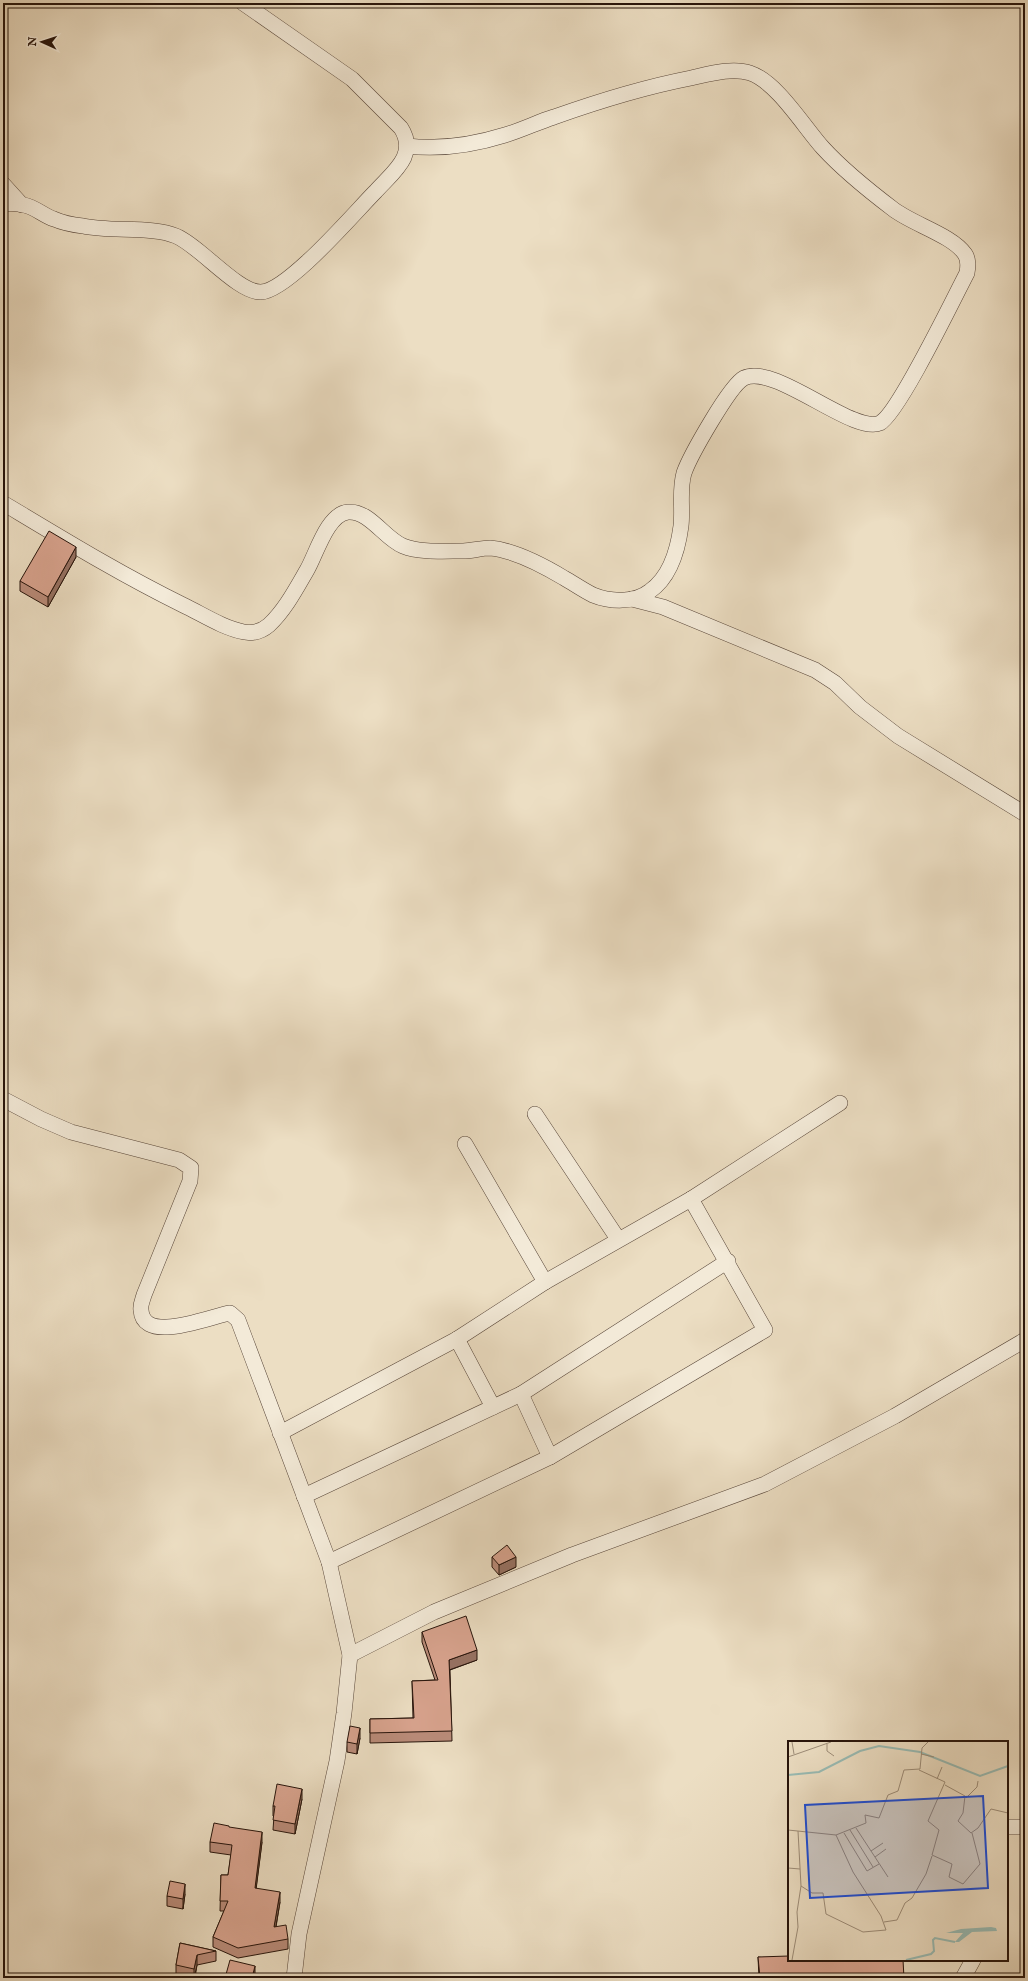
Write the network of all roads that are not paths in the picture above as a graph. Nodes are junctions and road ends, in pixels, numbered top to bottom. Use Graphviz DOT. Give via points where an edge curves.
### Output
graph roads {
  1 [pos="243,3"];
  2 [pos="407,146"];
  3 [pos="3,184"];
  4 [pos="3,203"];
  5 [pos="22,205"];
  6 [pos="3,503"];
  7 [pos="632,599"];
  8 [pos="1025,814"];
  9 [pos="3,1099"];
  10 [pos="840,1103"];
  11 [pos="535,1114"];
  12 [pos="465,1144"];
  13 [pos="691,1199"];
  14 [pos="618,1239"];
  15 [pos="728,1262"];
  16 [pos="545,1282"];
  17 [pos="457,1339"];
  18 [pos="1025,1340"];
  19 [pos="521,1394"];
  20 [pos="493,1407"];
  21 [pos="280,1433"];
  22 [pos="550,1457"];
  23 [pos="304,1496"];
  24 [pos="329,1562"];
  25 [pos="350,1655"];
  26 [pos="1008,1827"];
  27 [pos="1025,1827"];
  28 [pos="972,1961"];
  29 [pos="294,1978"];
  30 [pos="963,1978"];
  1 -- 2 [label="street" via="352,78 401,128 407,137"];
  2 -- 5 [label="street" via="404,158 396,171 345,224 289,278 262,292 240,284 176,236 151,231 108,230 84,226 54,219"];
  2 -- 7 [label="street" via="432,149 469,145 506,135 618,96 667,83 733,71 750,73 783,98 824,149 857,182 897,212 958,246 966,256 969,265 967,273 905,389 890,414 880,423 869,425 854,420 776,381 758,375 746,376 736,384 720,407 683,475 681,527 673,561 663,579 648,593"];
  3 -- 5 [label="street"];
  4 -- 5 [label="street"];
  6 -- 7 [label="street" via="130,578 194,610 246,632 257,632 266,628 283,610 309,566 323,535 344,512 351,512 368,520 402,546 420,550 465,551 490,548 518,555 593,595 614,600"];
  7 -- 8 [label="street" via="663,607 816,670 898,736"];
  9 -- 21 [label="street" via="71,1132 179,1160 191,1168 190,1181 144,1295 140,1310 143,1320 150,1326 161,1328 223,1314 230,1313 234,1316 238,1320"];
  10 -- 13 [label="street"];
  11 -- 14 [label="street"];
  12 -- 16 [label="street"];
  13 -- 14 [label="street"];
  13 -- 15 [label="street"];
  14 -- 16 [label="street"];
  15 -- 19 [label="street"];
  15 -- 22 [label="street" via="765,1330"];
  16 -- 17 [label="street"];
  17 -- 20 [label="street"];
  17 -- 21 [label="street"];
  18 -- 25 [label="street" via="895,1416 765,1484 572,1555 441,1609"];
  19 -- 20 [label="street"];
  19 -- 22 [label="street"];
  20 -- 23 [label="street"];
  21 -- 23 [label="street"];
  22 -- 24 [label="street"];
  23 -- 24 [label="street"];
  24 -- 25 [label="street"];
  25 -- 29 [label="street" via="337,1760 299,1934"];
  26 -- 27 [label="street"];
  28 -- 30 [label="street"];
}
